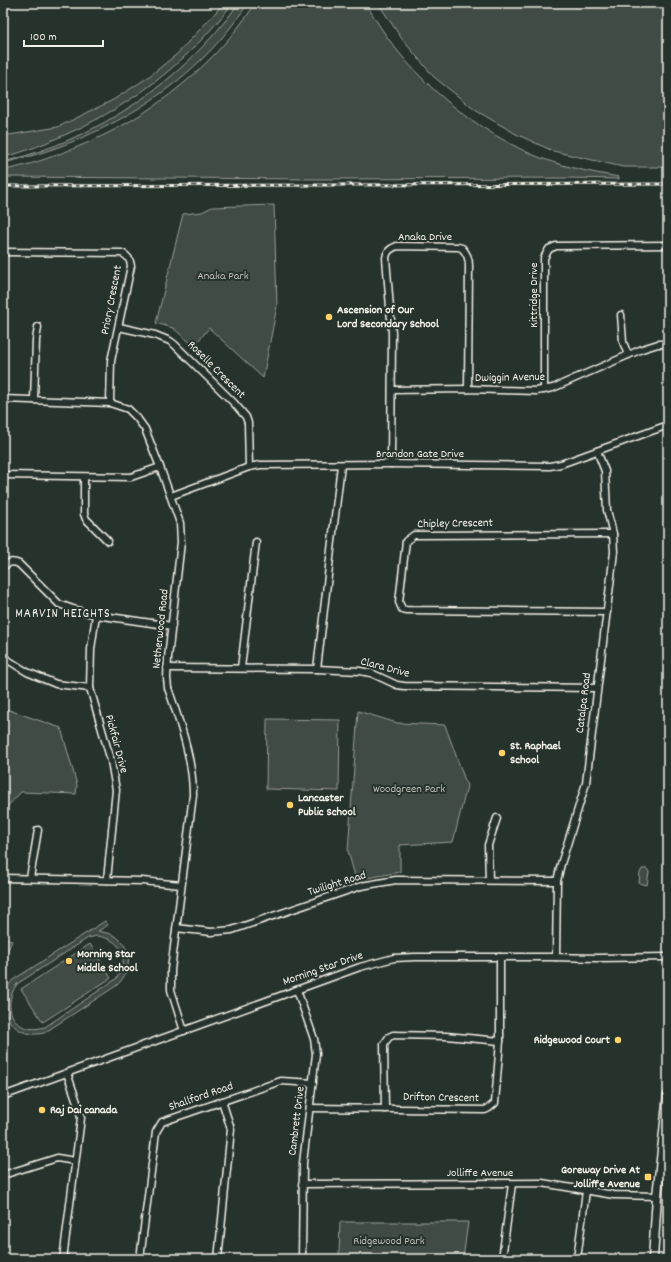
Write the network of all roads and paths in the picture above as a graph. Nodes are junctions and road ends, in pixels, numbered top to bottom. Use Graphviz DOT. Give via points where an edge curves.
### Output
graph roads {
  1 [pos="668,245"];
  2 [pos="3,252"];
  3 [pos="621,315"];
  4 [pos="38,327"];
  5 [pos="119,327"];
  6 [pos="668,344"];
  7 [pos="628,355"];
  8 [pos="468,389"];
  9 [pos="392,390"];
  10 [pos="544,390"];
  11 [pos="3,400"];
  12 [pos="34,400"];
  13 [pos="110,403"];
  14 [pos="668,425"];
  15 [pos="597,451"];
  16 [pos="391,464"];
  17 [pos="341,465"];
  18 [pos="160,467"];
  19 [pos="249,467"];
  20 [pos="3,475"];
  21 [pos="84,477"];
  22 [pos="171,496"];
  23 [pos="613,534"];
  24 [pos="108,541"];
  25 [pos="256,542"];
  26 [pos="3,567"];
  27 [pos="607,612"];
  28 [pos="96,615"];
  29 [pos="172,626"];
  30 [pos="3,656"];
  31 [pos="167,668"];
  32 [pos="241,668"];
  33 [pos="317,669"];
  34 [pos="90,688"];
  35 [pos="597,688"];
  36 [pos="497,818"];
  37 [pos="38,830"];
  38 [pos="3,878"];
  39 [pos="30,878"];
  40 [pos="107,880"];
  41 [pos="489,880"];
  42 [pos="557,881"];
  43 [pos="181,885"];
  44 [pos="176,928"];
  45 [pos="500,957"];
  46 [pos="556,957"];
  47 [pos="668,957"];
  48 [pos="297,990"];
  49 [pos="184,1030"];
  50 [pos="500,1041"];
  51 [pos="67,1073"];
  52 [pos="313,1083"];
  53 [pos="668,1095"];
  54 [pos="3,1096"];
  55 [pos="222,1101"];
  56 [pos="310,1108"];
  57 [pos="385,1109"];
  58 [pos="75,1161"];
  59 [pos="3,1174"];
  60 [pos="302,1184"];
  61 [pos="512,1184"];
  62 [pos="586,1190"];
  63 [pos="657,1196"];
  64 [pos="63,1259"];
  65 [pos="140,1259"];
  66 [pos="218,1259"];
  67 [pos="302,1259"];
  68 [pos="502,1259"];
  69 [pos="577,1259"];
  70 [pos="653,1259"];
  1 -- 10 [label="street, Kittridge Drive" via="556,246 549,249 544,258"];
  2 -- 5 [label="street, Priory Crescent" via="126,255 131,266"];
  3 -- 7 [label="street" via="623,342"];
  4 -- 12 [label="street"];
  5 -- 13 [label="street, Priory Crescent" via="111,361"];
  5 -- 19 [label="street, Roselle Crescent" via="170,341 234,403 246,417 248,424"];
  6 -- 7 [label="street, Dwiggin Avenue" via="649,346"];
  7 -- 10 [label="street, Dwiggin Avenue"];
  8 -- 9 [label="street, Dwiggin Avenue"];
  8 -- 9 [label="street, Anaka Drive" via="469,259 466,252 458,247 397,246 387,252 386,258 392,328"];
  8 -- 10 [label="street, Dwiggin Avenue"];
  9 -- 16 [label="street, Anaka Drive"];
  11 -- 12 [label="street, Netherwood Road"];
  12 -- 13 [label="street, Netherwood Road"];
  13 -- 18 [label="street, Netherwood Road" via="128,409 137,418 145,429"];
  14 -- 15 [label="street, Brandon Gate Drive"];
  15 -- 16 [label="street, Brandon Gate Drive" via="550,466"];
  15 -- 23 [label="street, Catalpa Road" via="605,471 607,510"];
  16 -- 17 [label="street, Brandon Gate Drive"];
  17 -- 19 [label="street, Brandon Gate Drive"];
  17 -- 33 [label="street"];
  18 -- 21 [label="street" via="131,477"];
  18 -- 22 [label="street, Netherwood Road"];
  19 -- 22 [label="street, Brandon Gate Drive"];
  20 -- 21 [label="street"];
  21 -- 24 [label="street" via="84,514"];
  22 -- 29 [label="street, Netherwood Road" via="181,531"];
  23 -- 27 [label="street, Catalpa Road" via="614,552"];
  23 -- 27 [label="street, Chipley Crescent" via="414,535 406,541 399,602 402,609 406,610"];
  25 -- 32 [label="street"];
  26 -- 28 [label="street" via="8,562 18,564 59,604"];
  27 -- 35 [label="street, Catalpa Road"];
  28 -- 29 [label="street"];
  28 -- 34 [label="street, Pickfair Drive" via="90,648"];
  29 -- 31 [label="street, Netherwood Road"];
  30 -- 34 [label="street" via="27,672 56,684"];
  31 -- 32 [label="street, Clara Drive"];
  31 -- 43 [label="street, Netherwood Road" via="168,688 192,772 192,796"];
  32 -- 33 [label="street, Clara Drive"];
  33 -- 35 [label="street, Clara Drive" via="371,673 404,686"];
  34 -- 40 [label="street, Pickfair Drive" via="111,761 116,790"];
  35 -- 42 [label="street, Catalpa Road" via="586,782"];
  36 -- 41 [label="street" via="488,845"];
  37 -- 39 [label="street"];
  38 -- 39 [label="street"];
  39 -- 40 [label="street"];
  40 -- 43 [label="street"];
  41 -- 42 [label="street, Twilight Road"];
  41 -- 44 [label="street, Twilight Road" via="396,880 361,886 232,930 211,932"];
  42 -- 46 [label="street, Catalpa Road"];
  43 -- 44 [label="street, Netherwood Road"];
  44 -- 49 [label="street, Netherwood Road" via="171,985"];
  45 -- 46 [label="street, Morning Star Drive"];
  45 -- 48 [label="street, Morning Star Drive" via="394,958 360,967"];
  45 -- 50 [label="street, Drifton Crescent"];
  46 -- 47 [label="street, Morning Star Drive"];
  48 -- 49 [label="street, Morning Star Drive"];
  48 -- 52 [label="street, Cambrett Drive" via="316,1046"];
  49 -- 51 [label="street, Morning Star Drive"];
  50 -- 57 [label="street, Drifton Crescent" via="494,1103 490,1108"];
  50 -- 57 [label="street" via="446,1036 389,1037 384,1044"];
  51 -- 54 [label="street, Morning Star Drive"];
  51 -- 58 [label="street" via="80,1113"];
  52 -- 55 [label="street, Shallford Road" via="281,1081"];
  52 -- 56 [label="street, Cambrett Drive"];
  53 -- 63 [label="main road"];
  55 -- 65 [label="street, Shallford Road" via="162,1122 156,1132"];
  55 -- 66 [label="street" via="231,1130"];
  56 -- 57 [label="street, Drifton Crescent"];
  56 -- 60 [label="street, Cambrett Drive"];
  58 -- 59 [label="street" via="57,1158"];
  58 -- 64 [label="street"];
  60 -- 61 [label="street, Jolliffe Avenue"];
  60 -- 67 [label="street, Cambrett Drive"];
  61 -- 62 [label="street, Jolliffe Avenue" via="542,1183"];
  61 -- 68 [label="street"];
  62 -- 63 [label="street, Jolliffe Avenue" via="614,1195"];
  62 -- 69 [label="street"];
  63 -- 70 [label="main road"];
}
